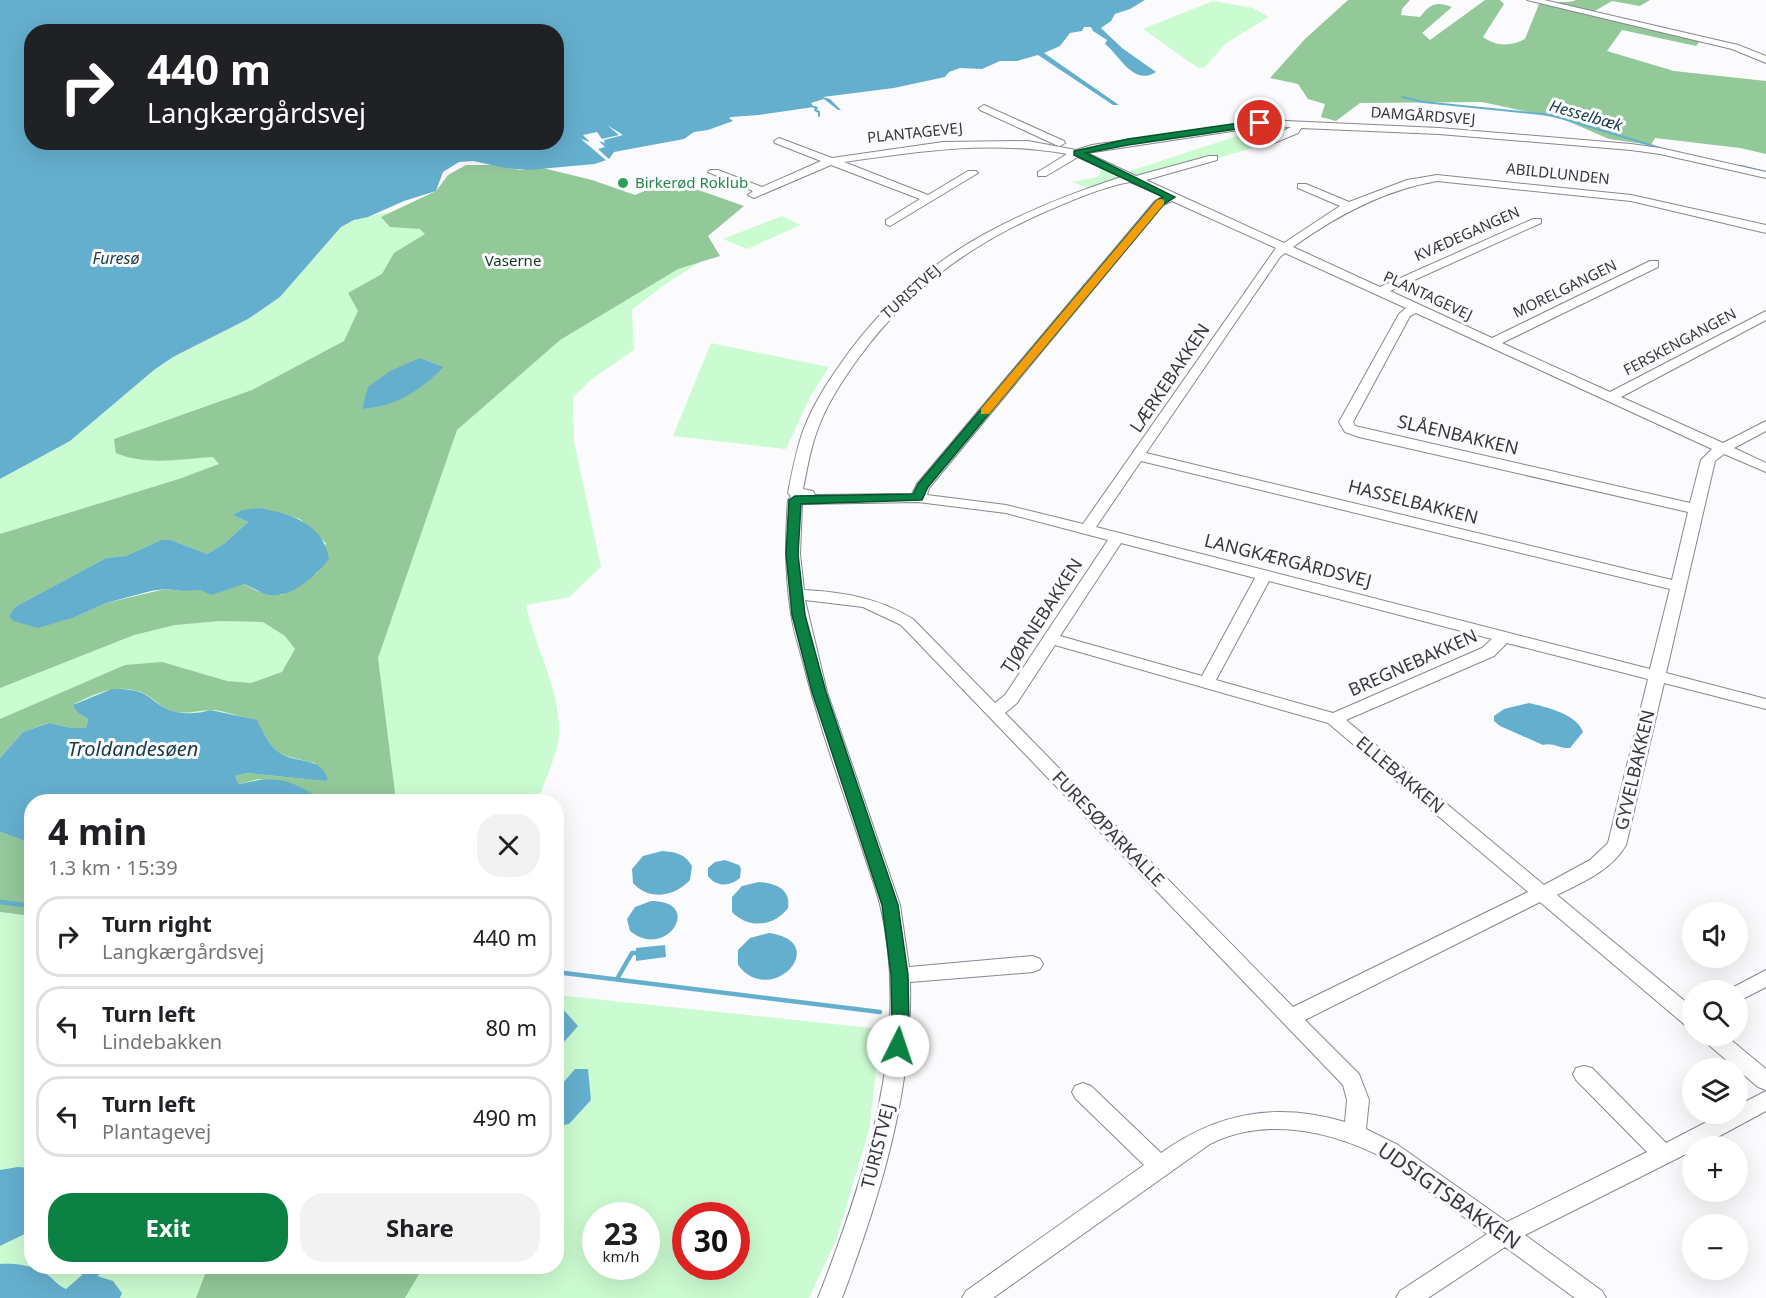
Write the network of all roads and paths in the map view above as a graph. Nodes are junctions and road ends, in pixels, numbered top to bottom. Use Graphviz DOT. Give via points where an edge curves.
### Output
graph roads {
  1 [pos="1532,0"];
  2 [pos="1766,60"];
  3 [pos="984,108"];
  4 [pos="1298,124"];
  5 [pos="779,141"];
  6 [pos="1267,143"];
  7 [pos="1071,151"];
  8 [pos="1213,158"];
  9 [pos="831,161"];
  10 [pos="714,172"];
  11 [pos="972,173"];
  12 [pos="1042,174"];
  13 [pos="1766,175"];
  14 [pos="1132,179"];
  15 [pos="1302,186"];
  16 [pos="1170,197"];
  17 [pos="929,199"];
  18 [pos="1349,206"];
  19 [pos="1537,221"];
  20 [pos="890,222"];
  21 [pos="1766,229"];
  22 [pos="1285,249"];
  23 [pos="1654,264"];
  24 [pos="1378,292"];
  25 [pos="1414,308"];
  26 [pos="1766,315"];
  27 [pos="1491,343"];
  28 [pos="1610,397"];
  29 [pos="1766,425"];
  30 [pos="1724,449"];
  31 [pos="1139,456"];
  32 [pos="1766,468"];
  33 [pos="801,497"];
  34 [pos="918,498"];
  35 [pos="1696,509"];
  36 [pos="1087,530"];
  37 [pos="1118,537"];
  38 [pos="1264,576"];
  39 [pos="1678,586"];
  40 [pos="797,595"];
  41 [pos="1504,637"];
  42 [pos="1052,639"];
  43 [pos="1657,676"];
  44 [pos="1207,682"];
  45 [pos="1766,705"];
  46 [pos="995,712"];
  47 [pos="1334,719"];
  48 [pos="1541,893"];
  49 [pos="1033,964"];
  50 [pos="900,975"];
  51 [pos="1766,978"];
  52 [pos="1748,988"];
  53 [pos="1682,1011"];
  54 [pos="1292,1017"];
  55 [pos="1724,1046"];
  56 [pos="1584,1074"];
  57 [pos="1766,1081"];
  58 [pos="1083,1092"];
  59 [pos="1766,1100"];
  60 [pos="1354,1133"];
  61 [pos="1664,1155"];
  62 [pos="1160,1166"];
  63 [pos="1506,1234"];
  64 [pos="830,1298"];
  65 [pos="974,1298"];
  66 [pos="1408,1298"];
  67 [pos="1594,1298"];
  1 -- 2 [label="street" via="1735,46"];
  3 -- 7 [label="street"];
  4 -- 6 [label="street" via="1294,131"];
  4 -- 7 [label="street, DAMGÅRDSVEJ" via="1250,123"];
  4 -- 13 [label="street, DAMGÅRDSVEJ" via="1631,147"];
  5 -- 9 [label="street"];
  7 -- 9 [label="street, PLANTAGEVEJ" via="1028,144 955,144"];
  7 -- 12 [label="street"];
  7 -- 14 [label="street, PLANTAGEVEJ"];
  8 -- 14 [label="street, TURISTVEJ"];
  9 -- 10 [label="street, PLANTAGEVEJ" via="758,193"];
  9 -- 17 [label="street"];
  11 -- 17 [label="street"];
  14 -- 16 [label="street, PLANTAGEVEJ"];
  14 -- 33 [label="street, TURISTVEJ" via="1065,199 1001,227 937,267 883,317 839,376 807,440 795,494"];
  15 -- 18 [label="street"];
  16 -- 22 [label="street, PLANTAGEVEJ"];
  16 -- 34 [label="street" via="1159,203 922,487"];
  17 -- 20 [label="street"];
  18 -- 21 [label="street, ABILDLUNDEN" via="1411,182 1454,178 1631,198"];
  18 -- 22 [label="street, ABILDLUNDEN"];
  19 -- 24 [label="street, KVÆDEGANGEN"];
  22 -- 24 [label="street, PLANTAGEVEJ"];
  22 -- 31 [label="street, LÆRKEBAKKEN" via="1276,254"];
  23 -- 27 [label="street, MORELGANGEN"];
  24 -- 25 [label="street, PLANTAGEVEJ"];
  25 -- 27 [label="street, PLANTAGEVEJ"];
  25 -- 35 [label="street, SLÅENBAKKEN" via="1405,314 1346,422 1350,429"];
  26 -- 28 [label="street, FERSKENGANGEN"];
  27 -- 28 [label="street, PLANTAGEVEJ"];
  28 -- 30 [label="street, PLANTAGEVEJ"];
  29 -- 30 [label="street, GYVELBAKKEN"];
  30 -- 32 [label="street, PLANTAGEVEJ"];
  30 -- 35 [label="street, GYVELBAKKEN" via="1708,460"];
  31 -- 36 [label="street, LÆRKEBAKKEN"];
  31 -- 39 [label="street, HASSELBAKKEN"];
  33 -- 34 [label="street, LANGKÆRGÅRDSVEJ"];
  33 -- 40 [label="street, TURISTVEJ" via="792,554"];
  34 -- 36 [label="street, LANGKÆRGÅRDSVEJ" via="1006,508"];
  35 -- 39 [label="street, GYVELBAKKEN"];
  36 -- 37 [label="street, LANGKÆRGÅRDSVEJ"];
  37 -- 38 [label="street, LANGKÆRGÅRDSVEJ"];
  37 -- 42 [label="street, TJØRNEBAKKEN"];
  38 -- 41 [label="street, LANGKÆRGÅRDSVEJ"];
  38 -- 44 [label="street"];
  39 -- 43 [label="street, GYVELBAKKEN"];
  40 -- 46 [label="street, FURESØPARKALLE" via="839,596 892,611"];
  40 -- 50 [label="street, TURISTVEJ" via="819,692 890,905"];
  41 -- 43 [label="street, LANGKÆRGÅRDSVEJ"];
  41 -- 47 [label="street, BREGNEBAKKEN" via="1488,652"];
  42 -- 44 [label="street, ELLEBAKKEN"];
  42 -- 46 [label="street, TJØRNEBAKKEN" via="1011,699"];
  43 -- 45 [label="street, LANGKÆRGÅRDSVEJ"];
  43 -- 48 [label="street, GYVELBAKKEN" via="1617,845 1600,863"];
  44 -- 47 [label="street, ELLEBAKKEN"];
  46 -- 54 [label="street, FURESØPARKALLE"];
  47 -- 48 [label="street, ELLEBAKKEN"];
  48 -- 53 [label="street, ELLEBAKKEN"];
  48 -- 54 [label="street, GYVELBAKKEN"];
  49 -- 50 [label="street"];
  50 -- 64 [label="street, TURISTVEJ" via="901,1025 896,1067 880,1141 855,1233"];
  51 -- 52 [label="street"];
  54 -- 60 [label="street, FURESØPARKALLE" via="1351,1080 1358,1093"];
  55 -- 57 [label="street"];
  56 -- 61 [label="street"];
  58 -- 62 [label="street"];
  59 -- 61 [label="street"];
  60 -- 62 [label="street, UDSIGTSBAKKEN" via="1314,1123 1278,1120 1243,1124 1210,1134"];
  60 -- 63 [label="street, UDSIGTSBAKKEN" via="1390,1151"];
  61 -- 63 [label="street"];
  62 -- 65 [label="street, UDSIGTSBAKKEN"];
  63 -- 66 [label="street"];
  63 -- 67 [label="street, UDSIGTSBAKKEN"];
}
